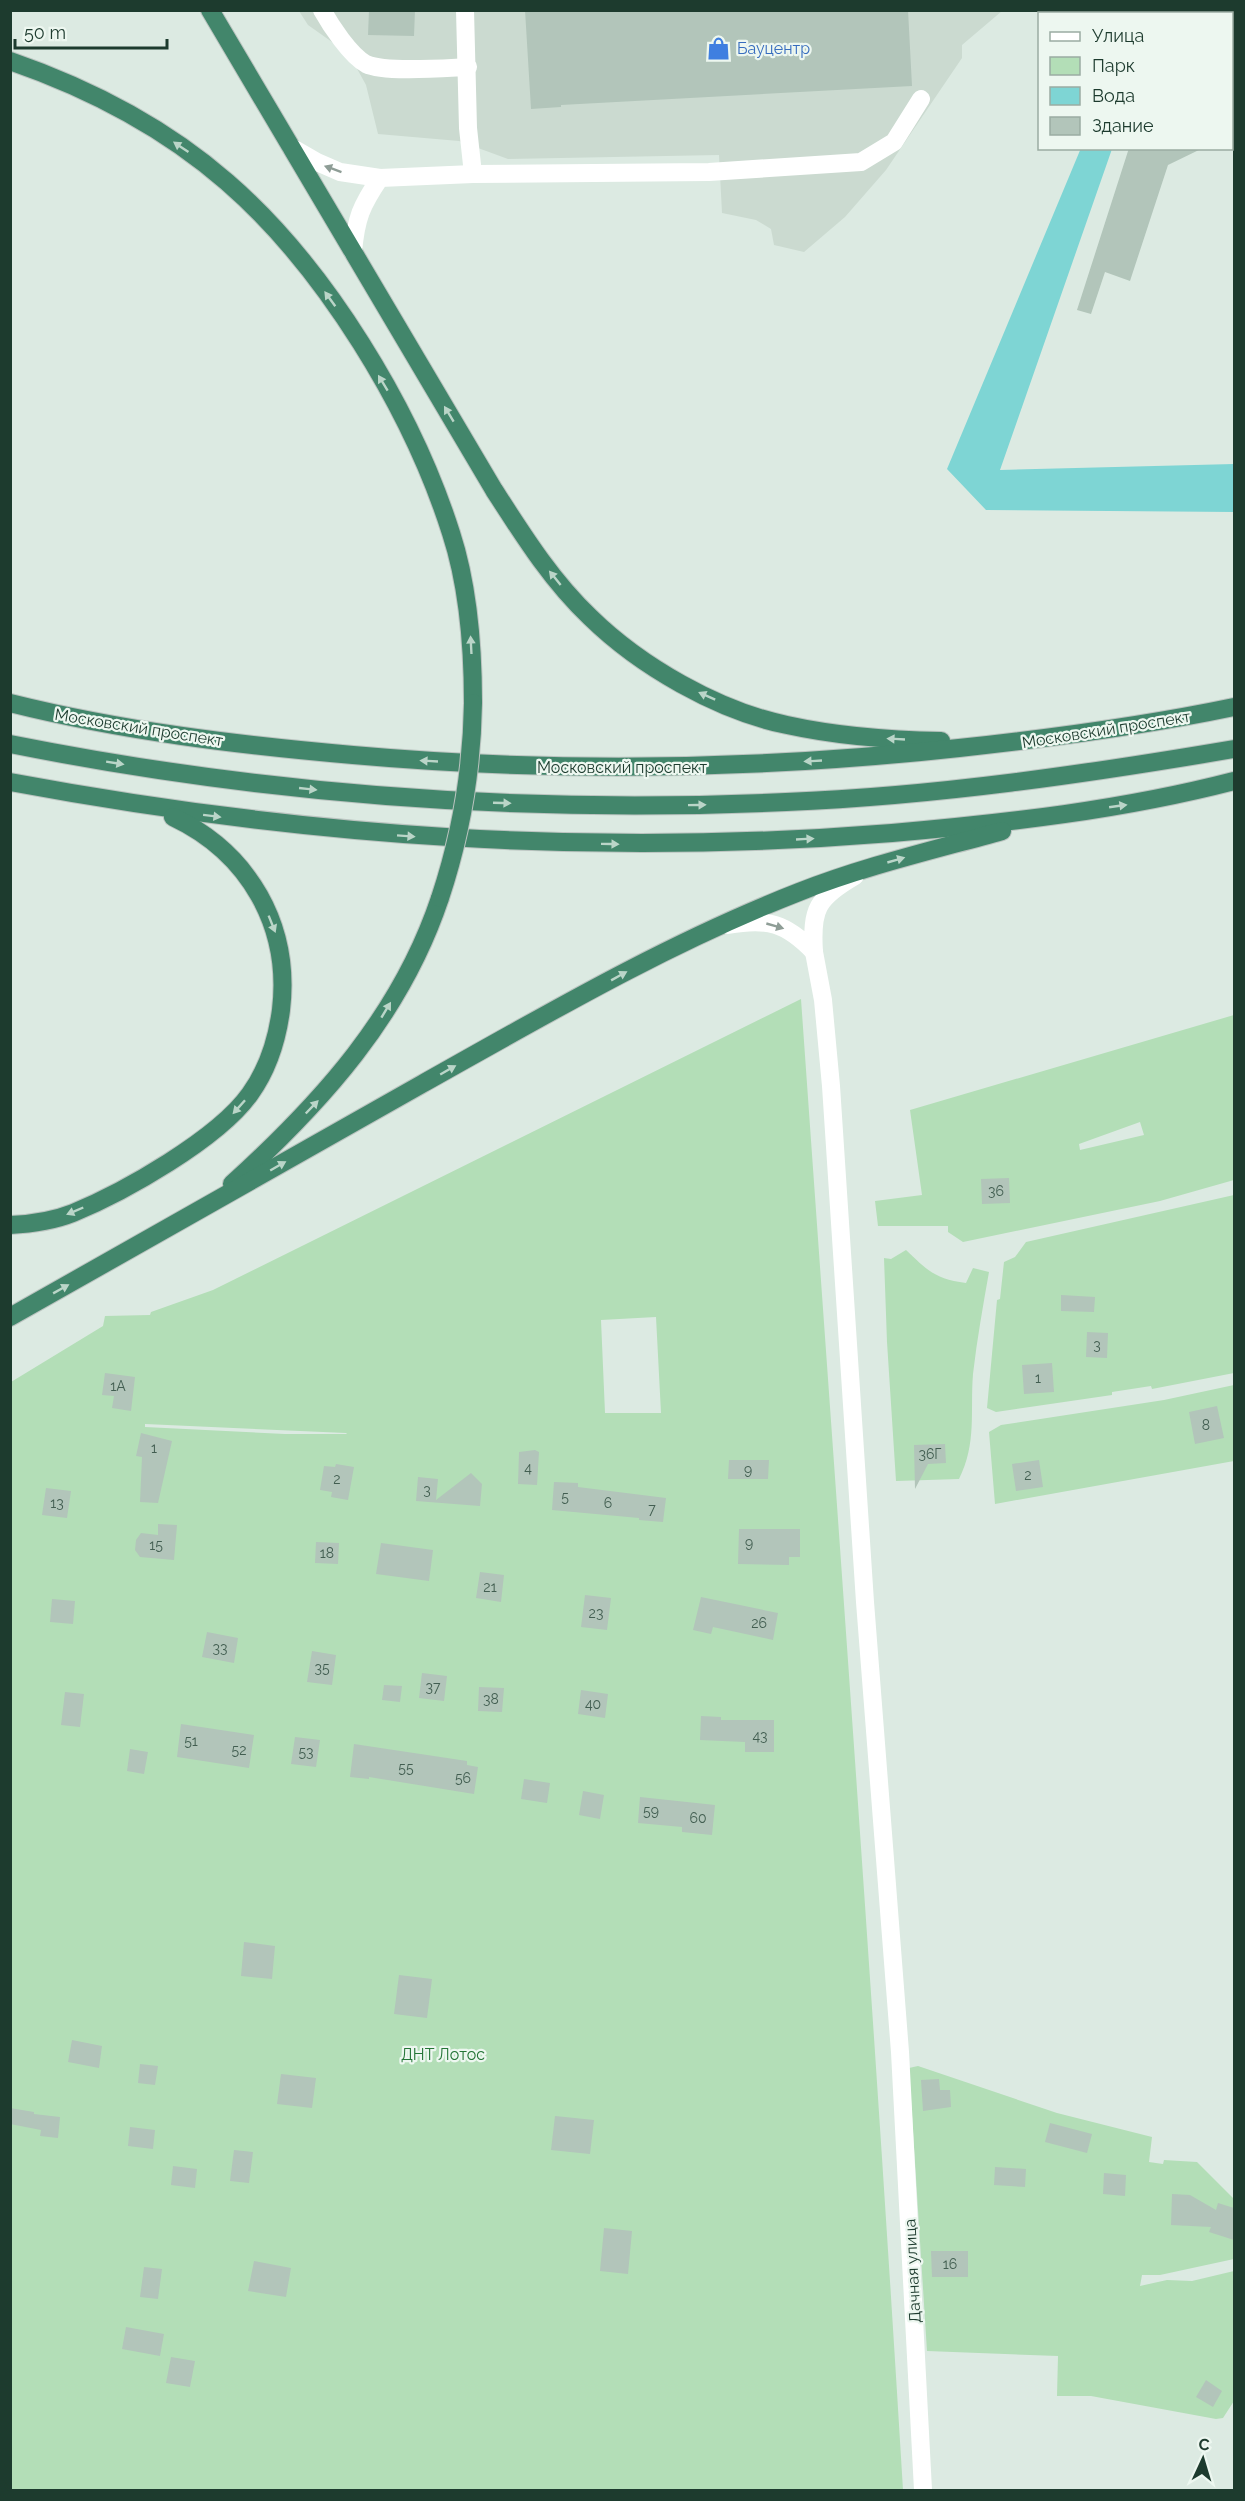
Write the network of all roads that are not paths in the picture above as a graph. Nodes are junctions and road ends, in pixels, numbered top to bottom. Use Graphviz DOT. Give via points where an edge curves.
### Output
graph roads {
  1 [pos="210,10"];
  2 [pos="322,10"];
  3 [pos="465,10"];
  4 [pos="10,61"];
  5 [pos="468,67"];
  6 [pos="921,99"];
  7 [pos="291,147"];
  8 [pos="473,174"];
  9 [pos="380,178"];
  10 [pos="353,252"];
  11 [pos="10,704"];
  12 [pos="1234,707"];
  13 [pos="1018,743"];
  14 [pos="10,744"];
  15 [pos="1234,749"];
  16 [pos="1234,781"];
  17 [pos="10,782"];
  18 [pos="154,807"];
  19 [pos="1060,814"];
  20 [pos="872,867"];
  21 [pos="717,927"];
  22 [pos="814,952"];
  23 [pos="209,1205"];
  24 [pos="10,1225"];
  25 [pos="10,1317"];
  26 [pos="923,2490"];
  1 -- 7 [label="highway"];
  2 -- 5 [label="street" via="336,34 366,64 395,69"];
  3 -- 5 [label="street"];
  23 -- 4 [label="highway, one-way, bridge" via="317,1102 354,1058 416,957 450,868 467,782 472,740 472,639 452,535 413,439 337,308 280,236 228,182 196,157 120,108"];
  5 -- 8 [label="street"];
  6 -- 8 [label="street" via="894,142 861,162 709,172"];
  9 -- 7 [label="street, one-way" via="340,172"];
  7 -- 10 [label="highway"];
  8 -- 9 [label="street"];
  9 -- 10 [label="street" via="361,207"];
  13 -- 10 [label="highway, one-way" via="879,738 785,725 698,692 624,647 590,617 530,546"];
  13 -- 11 [label="highway, Московский проспект, one-way" via="873,758 715,767 496,765 255,745 123,726"];
  12 -- 13 [label="highway, Московский проспект"];
  14 -- 15 [label="highway, one-way" via="141,767 313,790 593,806 788,802 916,793 1117,769"];
  19 -- 16 [label="highway, one-way" via="1134,804"];
  17 -- 18 [label="highway"];
  18 -- 19 [label="highway, one-way" via="387,835 612,844 846,837"];
  18 -- 24 [label="highway, one-way" via="195,827 222,848 260,898 273,924 284,972 274,1046 250,1095 230,1117 174,1159 72,1213"];
  20 -- 19 [label="highway, one-way"];
  20 -- 21 [label="highway" via="801,891"];
  20 -- 22 [label="street, Дачная улица" via="833,889 819,904 812,925"];
  21 -- 22 [label="street, one-way" via="749,921 772,924 796,933"];
  23 -- 21 [label="highway, one-way" via="630,970"];
  22 -- 26 [label="street, Дачная улица" via="831,1086 900,2052"];
  25 -- 23 [label="highway, one-way"];
}
